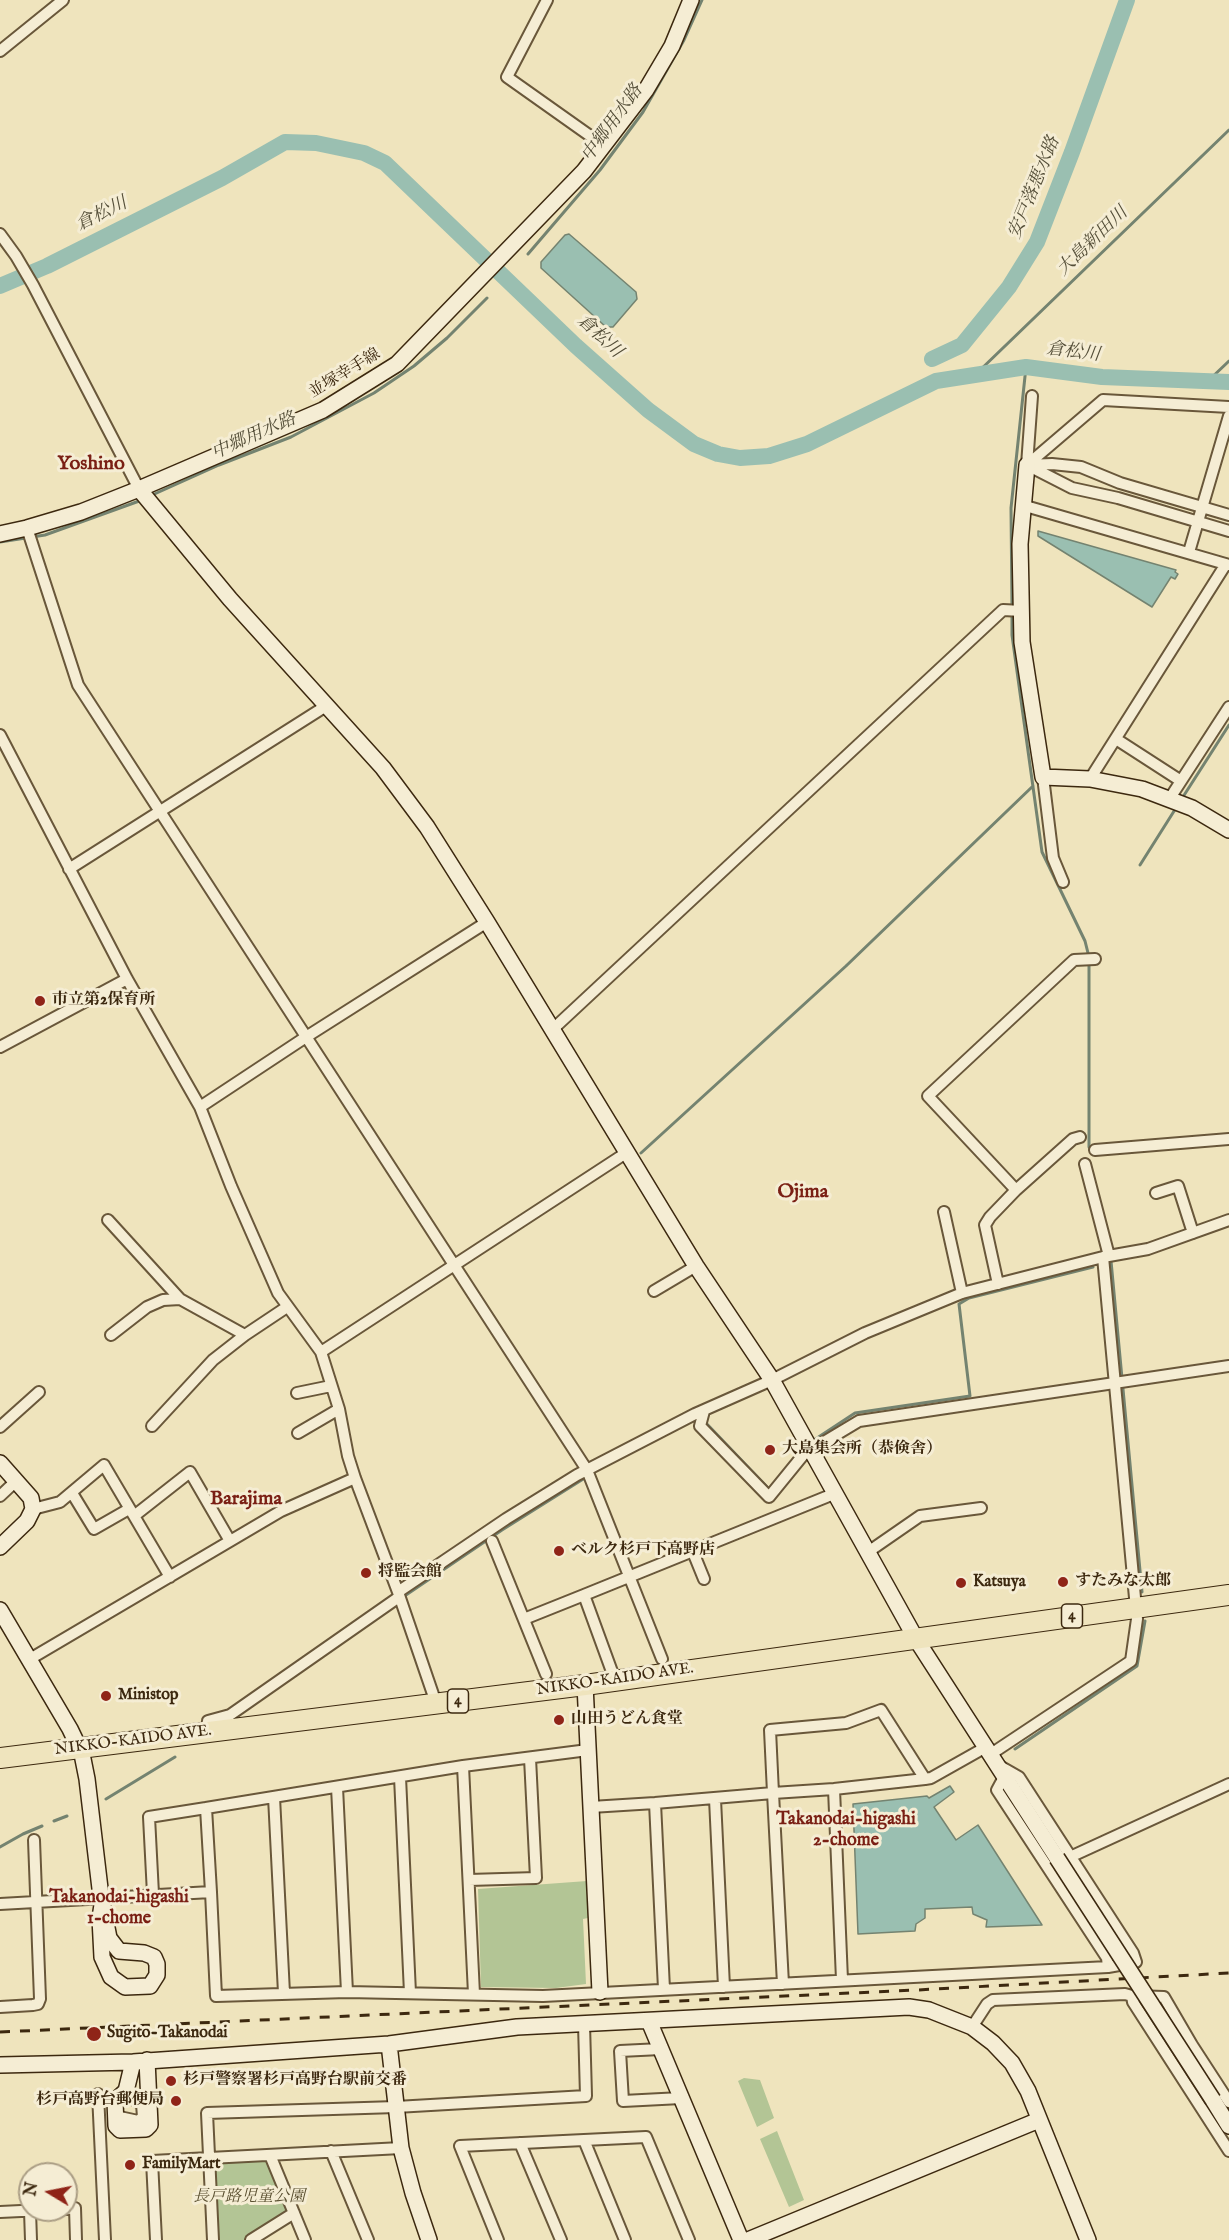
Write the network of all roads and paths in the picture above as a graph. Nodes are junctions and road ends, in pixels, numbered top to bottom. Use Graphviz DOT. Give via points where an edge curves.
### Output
graph roads {
  1 [pos="63,0"];
  2 [pos="547,0"];
  3 [pos="691,0"];
  4 [pos="0,51"];
  5 [pos="603,145"];
  6 [pos="0,234"];
  7 [pos="1032,396"];
  8 [pos="1229,407"];
  9 [pos="1229,416"];
  10 [pos="1027,465"];
  11 [pos="139,489"];
  12 [pos="1023,504"];
  13 [pos="1202,507"];
  14 [pos="1229,515"];
  15 [pos="1198,521"];
  16 [pos="27,528"];
  17 [pos="1229,531"];
  18 [pos="0,534"];
  19 [pos="1189,552"];
  20 [pos="1228,564"];
  21 [pos="1224,577"];
  22 [pos="1022,610"];
  23 [pos="326,706"];
  24 [pos="1229,707"];
  25 [pos="0,735"];
  26 [pos="1116,739"];
  27 [pos="1042,777"];
  28 [pos="1090,779"];
  29 [pos="1181,781"];
  30 [pos="1170,798"];
  31 [pos="160,813"];
  32 [pos="1229,830"];
  33 [pos="69,869"];
  34 [pos="1063,882"];
  35 [pos="487,922"];
  36 [pos="1095,959"];
  37 [pos="127,979"];
  38 [pos="552,1030"];
  39 [pos="306,1037"];
  40 [pos="0,1047"];
  41 [pos="200,1107"];
  42 [pos="1080,1137"];
  43 [pos="1229,1139"];
  44 [pos="1095,1150"];
  45 [pos="626,1153"];
  46 [pos="1085,1164"];
  47 [pos="1016,1190"];
  48 [pos="1156,1193"];
  49 [pos="944,1212"];
  50 [pos="108,1220"];
  51 [pos="1229,1220"];
  52 [pos="1193,1233"];
  53 [pos="1106,1257"];
  54 [pos="454,1265"];
  55 [pos="696,1266"];
  56 [pos="998,1284"];
  57 [pos="654,1291"];
  58 [pos="962,1293"];
  59 [pos="180,1299"];
  60 [pos="287,1307"];
  61 [pos="111,1335"];
  62 [pos="245,1335"];
  63 [pos="321,1352"];
  64 [pos="1229,1366"];
  65 [pos="772,1380"];
  66 [pos="1115,1382"];
  67 [pos="331,1386"];
  68 [pos="39,1392"];
  69 [pos="297,1393"];
  70 [pos="339,1409"];
  71 [pos="704,1411"];
  72 [pos="152,1426"];
  73 [pos="0,1427"];
  74 [pos="298,1433"];
  75 [pos="812,1449"];
  76 [pos="0,1463"];
  77 [pos="587,1470"];
  78 [pos="355,1478"];
  79 [pos="16,1481"];
  80 [pos="72,1492"];
  81 [pos="836,1493"];
  82 [pos="0,1496"];
  83 [pos="981,1508"];
  84 [pos="33,1509"];
  85 [pos="132,1513"];
  86 [pos="230,1541"];
  87 [pos="492,1541"];
  88 [pos="0,1547"];
  89 [pos="693,1552"];
  90 [pos="868,1552"];
  91 [pos="170,1577"];
  92 [pos="629,1578"];
  93 [pos="704,1579"];
  94 [pos="399,1594"];
  95 [pos="584,1595"];
  96 [pos="1229,1595"];
  97 [pos="1136,1607"];
  98 [pos="0,1610"];
  99 [pos="524,1620"];
  100 [pos="916,1639"];
  101 [pos="30,1659"];
  102 [pos="662,1659"];
  103 [pos="546,1674"];
  104 [pos="615,1680"];
  105 [pos="585,1685"];
  106 [pos="436,1703"];
  107 [pos="208,1732"];
  108 [pos="78,1747"];
  109 [pos="588,1750"];
  110 [pos="0,1758"];
  111 [pos="530,1758"];
  112 [pos="995,1761"];
  113 [pos="463,1766"];
  114 [pos="400,1776"];
  115 [pos="925,1779"];
  116 [pos="1229,1784"];
  117 [pos="337,1787"];
  118 [pos="834,1789"];
  119 [pos="773,1793"];
  120 [pos="274,1797"];
  121 [pos="715,1798"];
  122 [pos="656,1803"];
  123 [pos="591,1807"];
  124 [pos="206,1808"];
  125 [pos="34,1840"];
  126 [pos="1063,1858"];
  127 [pos="469,1880"];
  128 [pos="211,1892"];
  129 [pos="153,1894"];
  130 [pos="102,1901"];
  131 [pos="37,1902"];
  132 [pos="0,1904"];
  133 [pos="123,1952"];
  134 [pos="1108,1966"];
  135 [pos="106,1970"];
  136 [pos="842,1980"];
  137 [pos="783,1983"];
  138 [pos="724,1987"];
  139 [pos="664,1989"];
  140 [pos="346,1992"];
  141 [pos="600,1992"];
  142 [pos="284,1993"];
  143 [pos="410,1993"];
  144 [pos="474,1994"];
  145 [pos="1132,1996"];
  146 [pos="0,2007"];
  147 [pos="649,2021"];
  148 [pos="584,2024"];
  149 [pos="972,2027"];
  150 [pos="389,2044"];
  151 [pos="661,2049"];
  152 [pos="140,2061"];
  153 [pos="0,2065"];
  154 [pos="125,2093"];
  155 [pos="98,2094"];
  156 [pos="150,2096"];
  157 [pos="681,2098"];
  158 [pos="1229,2102"];
  159 [pos="396,2107"];
  160 [pos="115,2116"];
  161 [pos="1039,2120"];
  162 [pos="1229,2126"];
  163 [pos="584,2140"];
  164 [pos="520,2143"];
  165 [pos="401,2148"];
  166 [pos="331,2151"];
  167 [pos="1229,2151"];
  168 [pos="270,2154"];
  169 [pos="209,2157"];
  170 [pos="18,2211"];
  171 [pos="0,2212"];
  172 [pos="294,2213"];
  173 [pos="30,2222"];
  174 [pos="75,2222"];
  175 [pos="31,2240"];
  176 [pos="76,2240"];
  177 [pos="105,2240"];
  178 [pos="156,2240"];
  179 [pos="213,2240"];
  180 [pos="251,2240"];
  181 [pos="305,2240"];
  182 [pos="368,2240"];
  183 [pos="429,2240"];
  184 [pos="498,2240"];
  185 [pos="561,2240"];
  186 [pos="625,2240"];
  187 [pos="689,2240"];
  188 [pos="741,2240"];
  189 [pos="748,2240"];
  190 [pos="1088,2240"];
  1 -- 4 [label="street"];
  2 -- 5 [label="street" via="507,77"];
  3 -- 5 [label="street, 並塚幸手線" via="672,46 646,90"];
  5 -- 11 [label="street, 並塚幸手線" via="584,171 397,364 323,410"];
  6 -- 11 [label="street" via="33,285"];
  7 -- 10 [label="street"];
  8 -- 10 [label="street" via="1103,400"];
  9 -- 13 [label="street"];
  10 -- 12 [label="street"];
  10 -- 13 [label="street" via="1081,467"];
  10 -- 15 [label="street" via="1072,488"];
  11 -- 16 [label="street, 並塚幸手線"];
  11 -- 23 [label="street"];
  12 -- 19 [label="street"];
  12 -- 22 [label="street"];
  13 -- 14 [label="street"];
  13 -- 15 [label="street"];
  15 -- 17 [label="street"];
  15 -- 19 [label="street"];
  16 -- 18 [label="street, 並塚幸手線"];
  16 -- 31 [label="street" via="78,685"];
  19 -- 20 [label="street"];
  20 -- 21 [label="street"];
  21 -- 26 [label="street"];
  22 -- 27 [label="street" via="1022,642"];
  22 -- 38 [label="street" via="1004,610"];
  23 -- 31 [label="street"];
  23 -- 35 [label="street" via="412,806"];
  24 -- 29 [label="street"];
  25 -- 33 [label="street"];
  26 -- 28 [label="street"];
  26 -- 29 [label="street"];
  27 -- 28 [label="street"];
  27 -- 34 [label="street" via="1053,858"];
  28 -- 30 [label="street"];
  29 -- 30 [label="street"];
  30 -- 32 [label="street"];
  31 -- 33 [label="street"];
  31 -- 39 [label="street"];
  33 -- 37 [label="street"];
  35 -- 38 [label="street"];
  35 -- 39 [label="street"];
  36 -- 47 [label="street" via="1074,960 928,1096"];
  37 -- 40 [label="street"];
  37 -- 41 [label="street"];
  38 -- 45 [label="street"];
  39 -- 41 [label="street"];
  39 -- 54 [label="street"];
  41 -- 60 [label="street" via="231,1186"];
  42 -- 47 [label="street"];
  43 -- 44 [label="street"];
  45 -- 54 [label="street"];
  45 -- 55 [label="street"];
  46 -- 53 [label="street"];
  47 -- 56 [label="street" via="985,1226"];
  48 -- 52 [label="street" via="1178,1186"];
  49 -- 58 [label="street"];
  50 -- 59 [label="street"];
  51 -- 52 [label="street"];
  52 -- 53 [label="street" via="1148,1249"];
  53 -- 56 [label="street"];
  53 -- 66 [label="street"];
  54 -- 63 [label="street"];
  54 -- 77 [label="street"];
  55 -- 57 [label="street"];
  55 -- 65 [label="street"];
  56 -- 58 [label="street"];
  58 -- 65 [label="street" via="865,1333"];
  59 -- 61 [label="street" via="147,1307"];
  59 -- 62 [label="street"];
  60 -- 62 [label="street"];
  60 -- 63 [label="street"];
  62 -- 72 [label="street" via="213,1360"];
  63 -- 67 [label="street"];
  64 -- 66 [label="street"];
  65 -- 71 [label="street"];
  65 -- 75 [label="street"];
  66 -- 75 [label="street" via="859,1421"];
  66 -- 97 [label="street"];
  67 -- 69 [label="street"];
  67 -- 70 [label="street"];
  68 -- 73 [label="street"];
  70 -- 74 [label="street"];
  70 -- 78 [label="street"];
  71 -- 75 [label="street" via="700,1426 769,1497"];
  71 -- 77 [label="street"];
  75 -- 81 [label="street"];
  76 -- 79 [label="street"];
  77 -- 92 [label="street"];
  77 -- 94 [label="street" via="506,1519"];
  78 -- 86 [label="street" via="281,1511"];
  78 -- 94 [label="street"];
  79 -- 82 [label="street"];
  79 -- 84 [label="street" via="31,1498"];
  80 -- 84 [label="street" via="60,1502"];
  80 -- 85 [label="street" via="94,1529"];
  80 -- 85 [label="street" via="104,1465"];
  81 -- 89 [label="street"];
  81 -- 90 [label="street"];
  83 -- 90 [label="street" via="920,1516"];
  84 -- 88 [label="street" via="27,1521"];
  85 -- 86 [label="street" via="190,1472"];
  85 -- 91 [label="street"];
  86 -- 91 [label="street"];
  87 -- 99 [label="street"];
  89 -- 92 [label="street"];
  89 -- 93 [label="street"];
  90 -- 100 [label="street"];
  91 -- 101 [label="street"];
  92 -- 95 [label="street"];
  92 -- 102 [label="street"];
  94 -- 106 [label="street"];
  94 -- 107 [label="street" via="230,1715 208,1721"];
  95 -- 99 [label="street"];
  95 -- 104 [label="street"];
  96 -- 97 [label="highway, NIKKO-KAIDO AVE. / 4"];
  97 -- 100 [label="highway, NIKKO-KAIDO AVE. / 4"];
  97 -- 112 [label="street" via="1131,1661"];
  98 -- 101 [label="street"];
  99 -- 103 [label="street"];
  100 -- 104 [label="highway, NIKKO-KAIDO AVE. / 4"];
  100 -- 112 [label="street"];
  101 -- 108 [label="street"];
  104 -- 105 [label="highway, NIKKO-KAIDO AVE. / 4"];
  105 -- 106 [label="highway, NIKKO-KAIDO AVE. / 4"];
  105 -- 109 [label="street"];
  106 -- 107 [label="highway, NIKKO-KAIDO AVE. / 4"];
  107 -- 108 [label="highway, NIKKO-KAIDO AVE. / 4"];
  108 -- 110 [label="highway, NIKKO-KAIDO AVE. / 4"];
  108 -- 130 [label="street" via="85,1762"];
  109 -- 111 [label="street"];
  109 -- 123 [label="street"];
  111 -- 113 [label="street"];
  111 -- 127 [label="street" via="536,1878"];
  112 -- 115 [label="street"];
  112 -- 126 [label="street"];
  112 -- 134 [label="street" via="997,1791 1107,1958"];
  113 -- 114 [label="street"];
  113 -- 127 [label="street"];
  114 -- 117 [label="street"];
  114 -- 143 [label="street"];
  115 -- 118 [label="street"];
  115 -- 119 [label="street" via="881,1710 846,1723 770,1730"];
  116 -- 126 [label="street"];
  117 -- 120 [label="street"];
  117 -- 140 [label="street"];
  118 -- 119 [label="street"];
  118 -- 136 [label="street"];
  119 -- 121 [label="street"];
  119 -- 137 [label="street"];
  120 -- 124 [label="street"];
  120 -- 142 [label="street"];
  121 -- 122 [label="street"];
  121 -- 138 [label="street"];
  122 -- 123 [label="street"];
  122 -- 139 [label="street"];
  123 -- 141 [label="street"];
  124 -- 128 [label="street"];
  124 -- 129 [label="street" via="149,1817"];
  125 -- 131 [label="street"];
  126 -- 134 [label="street" via="1136,1962"];
  126 -- 162 [label="street, bridge"];
  127 -- 144 [label="street"];
  128 -- 129 [label="street"];
  128 -- 142 [label="street" via="216,1996"];
  129 -- 130 [label="street"];
  130 -- 131 [label="street"];
  130 -- 133 [label="street" via="109,1938"];
  130 -- 135 [label="street" via="101,1938"];
  131 -- 132 [label="street"];
  131 -- 146 [label="street" via="40,1999 33,2006"];
  133 -- 135 [label="street" via="111,1960"];
  133 -- 135 [label="street" via="154,1957 158,1970 153,1983 144,1987 121,1986"];
  134 -- 136 [label="street"];
  136 -- 137 [label="street"];
  137 -- 138 [label="street"];
  138 -- 139 [label="street"];
  139 -- 141 [label="street"];
  140 -- 142 [label="street"];
  140 -- 143 [label="street"];
  141 -- 144 [label="street" via="543,1996"];
  143 -- 144 [label="street"];
  145 -- 149 [label="street" via="993,2000"];
  145 -- 158 [label="street" via="1164,1997"];
  145 -- 167 [label="street"];
  147 -- 148 [label="street"];
  147 -- 149 [label="street" via="909,2007 945,2014"];
  147 -- 151 [label="street"];
  148 -- 150 [label="street" via="517,2027"];
  148 -- 159 [label="street" via="586,2096"];
  149 -- 161 [label="street" via="1012,2063"];
  150 -- 152 [label="street"];
  150 -- 159 [label="street"];
  151 -- 157 [label="street"];
  151 -- 157 [label="street" via="620,2051 623,2102"];
  152 -- 153 [label="street"];
  152 -- 154 [label="street"];
  152 -- 156 [label="street"];
  154 -- 156 [label="street"];
  154 -- 160 [label="street" via="115,2101"];
  154 -- 160 [label="street" via="142,2104 143,2117 138,2121"];
  155 -- 177 [label="street"];
  156 -- 160 [label="street" via="149,2128 120,2130"];
  157 -- 188 [label="street"];
  159 -- 165 [label="street"];
  159 -- 169 [label="street" via="207,2113"];
  161 -- 189 [label="street"];
  161 -- 190 [label="street"];
  163 -- 164 [label="street"];
  163 -- 186 [label="street"];
  163 -- 187 [label="street" via="646,2137"];
  164 -- 184 [label="street" via="460,2146"];
  164 -- 185 [label="street"];
  165 -- 166 [label="street"];
  165 -- 183 [label="street"];
  166 -- 168 [label="street"];
  166 -- 182 [label="street"];
  168 -- 169 [label="street"];
  168 -- 172 [label="street"];
  169 -- 178 [label="street" via="152,2161"];
  169 -- 179 [label="street"];
  170 -- 171 [label="street"];
  172 -- 180 [label="street"];
  172 -- 181 [label="street"];
  173 -- 175 [label="street"];
  174 -- 176 [label="street"];
}
